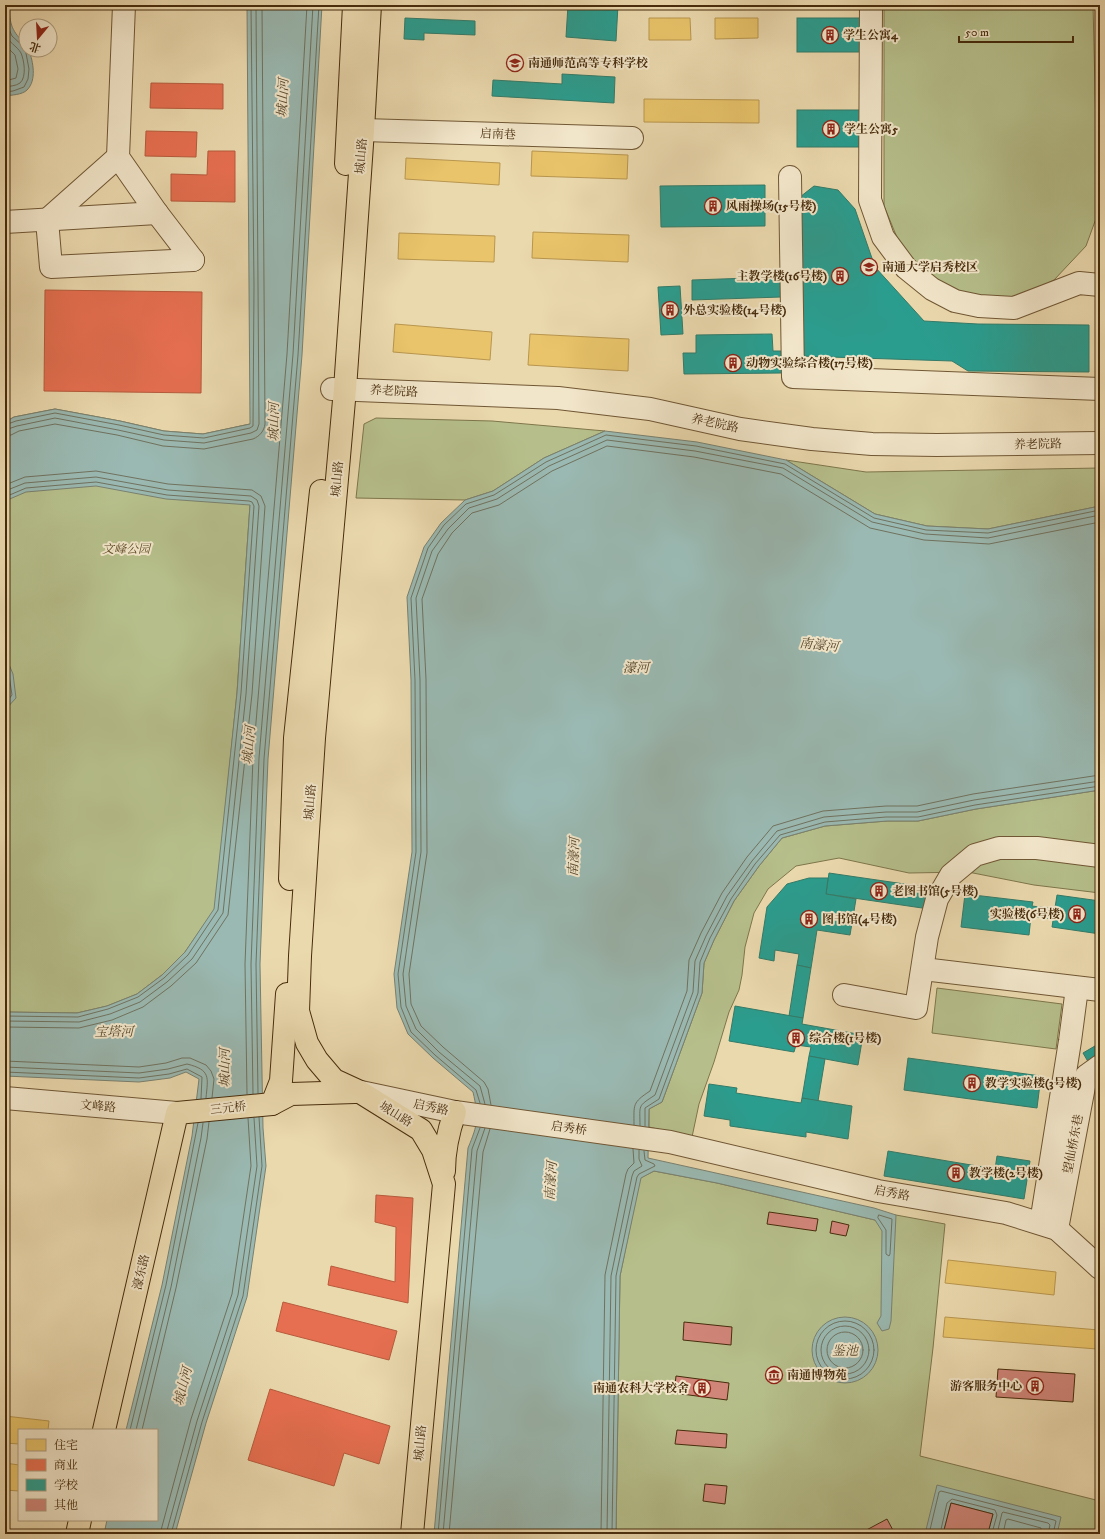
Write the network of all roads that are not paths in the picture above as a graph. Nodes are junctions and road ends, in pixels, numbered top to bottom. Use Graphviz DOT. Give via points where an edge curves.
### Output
graph roads {
  1 [pos="124,5"];
  2 [pos="354,5"];
  3 [pos="370,5"];
  4 [pos="871,5"];
  5 [pos="363,130"];
  6 [pos="632,138"];
  7 [pos="118,157"];
  8 [pos="790,177"];
  9 [pos="157,213"];
  10 [pos="47,220"];
  11 [pos="5,222"];
  12 [pos="1100,285"];
  13 [pos="338,389"];
  14 [pos="1100,389"];
  15 [pos="1100,444"];
  16 [pos="1100,856"];
  17 [pos="923,969"];
  18 [pos="1077,988"];
  19 [pos="1100,990"];
  20 [pos="844,995"];
  21 [pos="1100,1066"];
  22 [pos="360,1092"];
  23 [pos="5,1098"];
  24 [pos="269,1104"];
  25 [pos="184,1112"];
  26 [pos="462,1113"];
  27 [pos="670,1142"];
  28 [pos="444,1184"];
  29 [pos="1049,1226"];
  30 [pos="1100,1268"];
  31 [pos="104,1429"];
  32 [pos="80,1521"];
  33 [pos="77,1534"];
  34 [pos="412,1534"];
  1 -- 7 [label="street"];
  2 -- 13 [label="main road, 城山路"];
  3 -- 5 [label="main road, 城山路"];
  4 -- 12 [label="street" via="870,200 883,237 906,268 932,289 955,301 979,306 1014,308 1079,283"];
  5 -- 6 [label="street, 启南巷"];
  5 -- 13 [label="main road, 城山路"];
  7 -- 9 [label="street"];
  7 -- 10 [label="street"];
  8 -- 14 [label="street" via="792,378"];
  9 -- 10 [label="street"];
  9 -- 10 [label="street" via="193,260 51,267"];
  10 -- 11 [label="street"];
  13 -- 15 [label="street, 养老院路" via="558,398 650,409 740,429 812,440 937,445"];
  13 -- 22 [label="main road, 城山路" via="298,1011 307,1042 317,1060 334,1080"];
  13 -- 24 [label="main road, 城山路" via="295,738 286,1008 280,1081"];
  16 -- 17 [label="street" via="1038,848 999,848 975,855 951,875 937,899 927,937"];
  17 -- 18 [label="street"];
  17 -- 20 [label="street" via="916,1008"];
  18 -- 19 [label="street"];
  18 -- 29 [label="street"];
  21 -- 29 [label="street, 望仙桥东巷" via="1086,1076"];
  22 -- 24 [label="main road" via="291,1094"];
  22 -- 26 [label="street, 启秀路"];
  22 -- 28 [label="main road, 城山路" via="421,1130 433,1150"];
  23 -- 25 [label="street, 文峰路"];
  24 -- 25 [label="main road, 三元桥"];
  25 -- 31 [label="main road, 濠东路"];
  26 -- 27 [label="street, 启秀桥"];
  26 -- 28 [label="main road" via="446,1139"];
  27 -- 29 [label="street, 启秀路" via="878,1191 1006,1213"];
  28 -- 34 [label="main road, 城山路"];
  29 -- 30 [label="street, 启秀路"];
  32 -- 33 [label="main road"];
}
